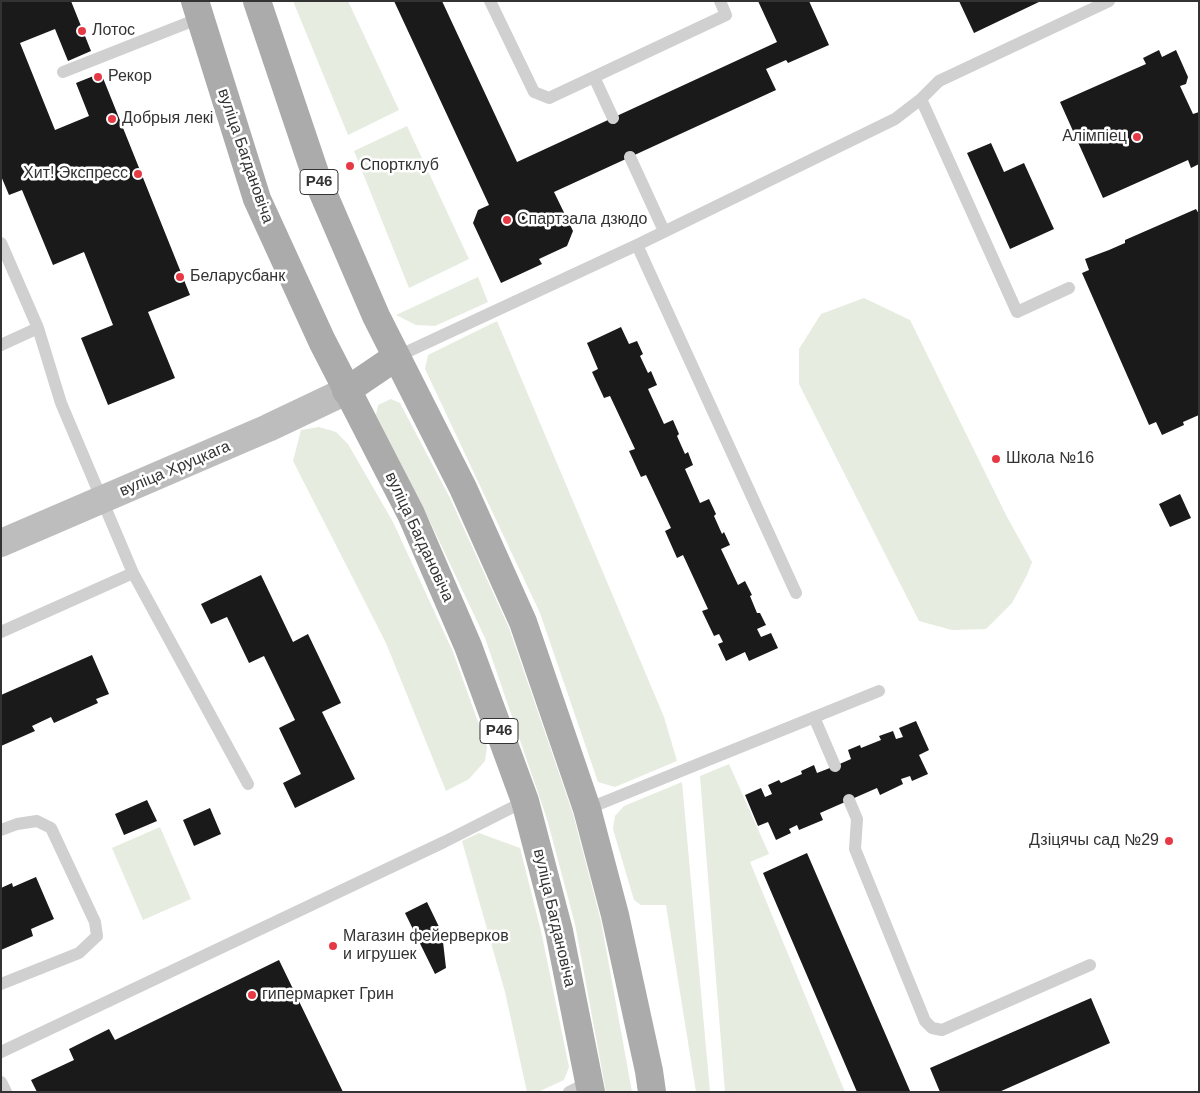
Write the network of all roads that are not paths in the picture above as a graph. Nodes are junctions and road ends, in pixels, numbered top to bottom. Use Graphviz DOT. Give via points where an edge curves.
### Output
graph roads {
  1 [pos="257,1"];
  2 [pos="490,1"];
  3 [pos="720,1"];
  4 [pos="1109,1"];
  5 [pos="197,10"];
  6 [pos="63,72"];
  7 [pos="594,77"];
  8 [pos="921,98"];
  9 [pos="613,118"];
  10 [pos="630,157"];
  11 [pos="664,231"];
  12 [pos="1,243"];
  13 [pos="637,245"];
  14 [pos="1069,288"];
  15 [pos="38,328"];
  16 [pos="1,346"];
  17 [pos="396,357"];
  18 [pos="346,391"];
  19 [pos="102,500"];
  20 [pos="1,543"];
  21 [pos="132,574"];
  22 [pos="796,593"];
  23 [pos="1,632"];
  24 [pos="879,691"];
  25 [pos="814,717"];
  26 [pos="835,766"];
  27 [pos="248,784"];
  28 [pos="849,800"];
  29 [pos="525,801"];
  30 [pos="587,809"];
  31 [pos="1,830"];
  32 [pos="1090,965"];
  33 [pos="1,984"];
  34 [pos="1,1052"];
  35 [pos="1,1082"];
  36 [pos="583,1088"];
  37 [pos="6,1092"];
  38 [pos="652,1092"];
  1 -- 17 [label="main road, Р46" via="317,179"];
  2 -- 7 [label="lane" via="534,92 549,98"];
  3 -- 7 [label="lane" via="726,14"];
  4 -- 8 [label="lane" via="939,81"];
  5 -- 6 [label="lane"];
  5 -- 18 [label="main road, вуліца Багдановіча / Р46" via="257,199"];
  7 -- 9 [label="lane"];
  8 -- 11 [label="lane" via="895,119"];
  8 -- 14 [label="lane" via="1017,312"];
  10 -- 11 [label="lane"];
  11 -- 13 [label="lane"];
  12 -- 15 [label="lane"];
  13 -- 17 [label="lane"];
  13 -- 22 [label="lane"];
  15 -- 16 [label="lane"];
  15 -- 19 [label="lane" via="61,403"];
  17 -- 18 [label="main road"];
  17 -- 30 [label="main road, Р46" via="463,488 523,622"];
  18 -- 19 [label="street, вуліца Хруцкага"];
  18 -- 29 [label="main road, вуліца Багдановіча / Р46" via="411,514 468,646"];
  19 -- 20 [label="street, вуліца Хруцкага"];
  19 -- 21 [label="lane"];
  21 -- 23 [label="lane"];
  21 -- 27 [label="lane"];
  24 -- 25 [label="lane"];
  25 -- 26 [label="lane"];
  25 -- 30 [label="lane"];
  28 -- 32 [label="lane" via="857,819 855,849 925,1020 932,1028 942,1030"];
  29 -- 34 [label="lane"];
  29 -- 36 [label="main road, вуліца Багдановіча / Р46" via="559,931"];
  30 -- 38 [label="main road, Р46" via="615,915"];
  31 -- 33 [label="lane" via="37,821 51,828 95,922 97,936 80,953"];
  35 -- 37 [label="lane"];
}
